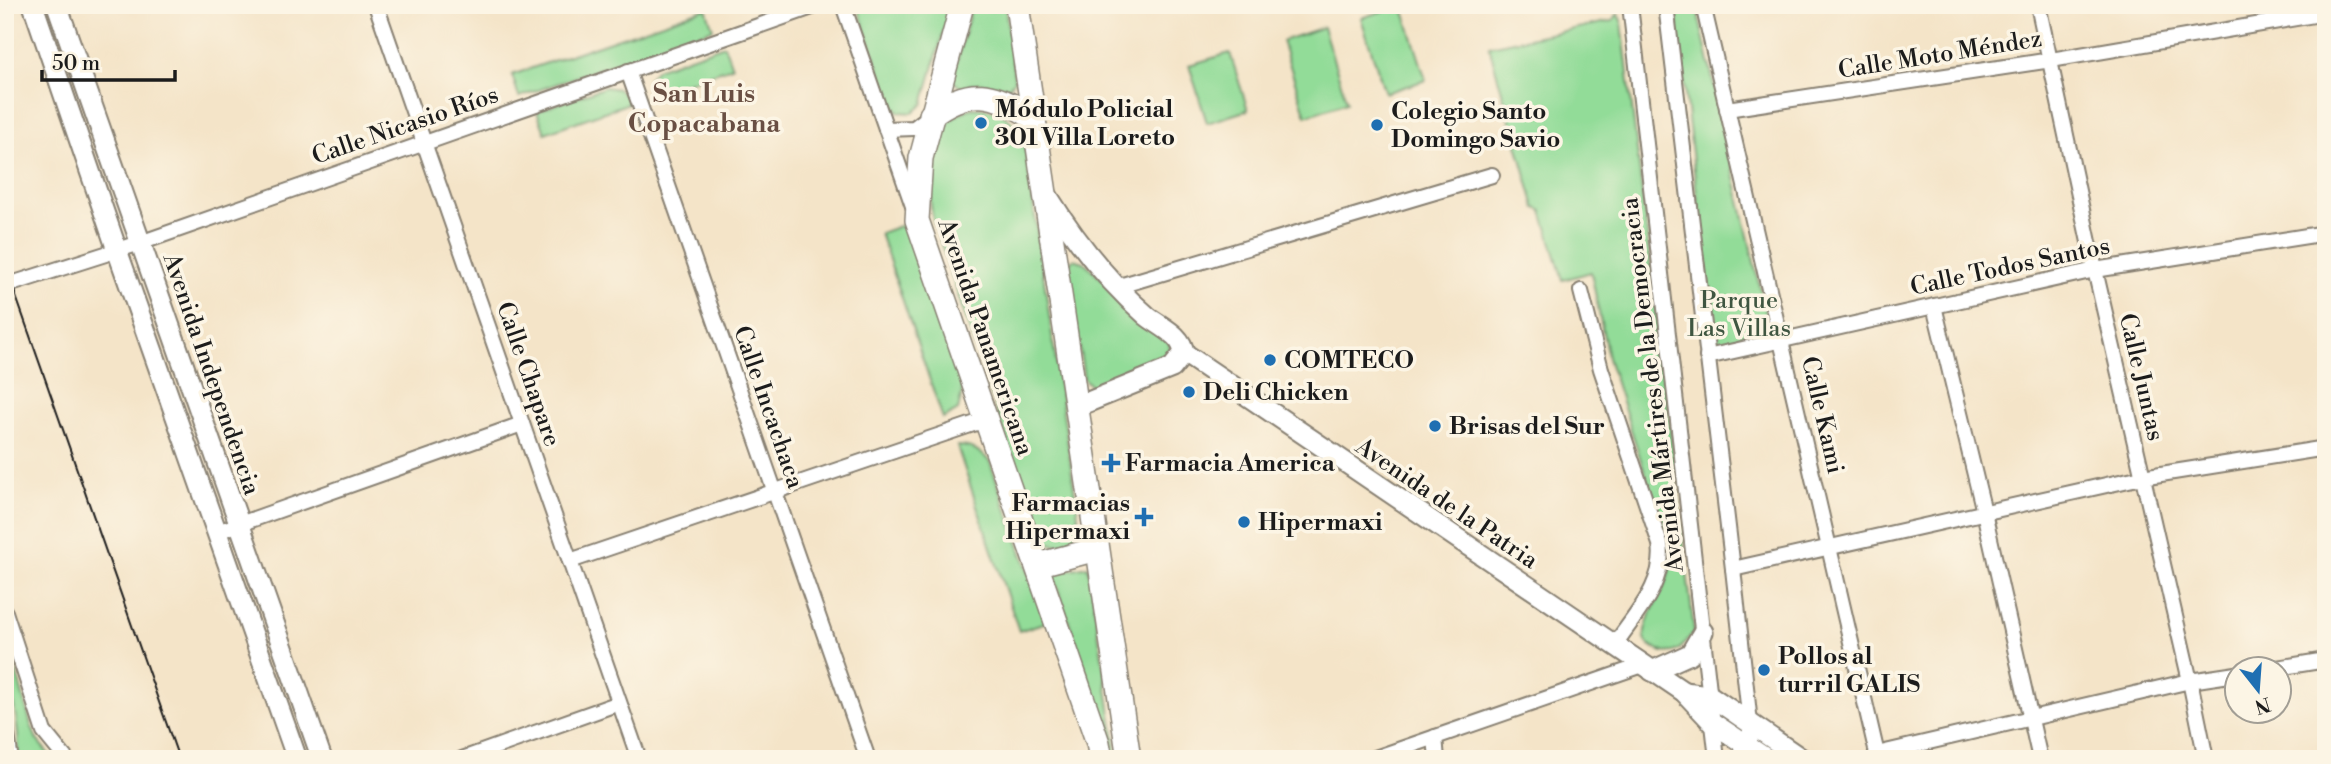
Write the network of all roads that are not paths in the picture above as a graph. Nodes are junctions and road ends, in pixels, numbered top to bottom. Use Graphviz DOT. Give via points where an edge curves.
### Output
graph roads {
  1 [pos="33,5"];
  2 [pos="57,5"];
  3 [pos="376,5"];
  4 [pos="818,5"];
  5 [pos="843,5"];
  6 [pos="962,5"];
  7 [pos="1017,5"];
  8 [pos="1630,5"];
  9 [pos="1665,5"];
  10 [pos="1703,5"];
  11 [pos="2038,5"];
  12 [pos="2326,13"];
  13 [pos="2051,60"];
  14 [pos="628,71"];
  15 [pos="1727,109"];
  16 [pos="931,115"];
  17 [pos="1032,117"];
  18 [pos="886,130"];
  19 [pos="424,143"];
  20 [pos="1492,175"];
  21 [pos="1043,189"];
  22 [pos="918,220"];
  23 [pos="2326,233"];
  24 [pos="140,243"];
  25 [pos="117,250"];
  26 [pos="2095,270"];
  27 [pos="5,286"];
  28 [pos="1116,287"];
  29 [pos="1581,291"];
  30 [pos="1934,306"];
  31 [pos="1782,340"];
  32 [pos="1184,354"];
  33 [pos="1707,357"];
  34 [pos="1076,407"];
  35 [pos="985,419"];
  36 [pos="522,425"];
  37 [pos="2326,448"];
  38 [pos="2141,477"];
  39 [pos="775,492"];
  40 [pos="1984,512"];
  41 [pos="239,524"];
  42 [pos="217,532"];
  43 [pos="1830,547"];
  44 [pos="1097,549"];
  45 [pos="570,561"];
  46 [pos="1037,565"];
  47 [pos="1733,569"];
  48 [pos="5,612"];
  49 [pos="1703,632"];
  50 [pos="1614,646"];
  51 [pos="2326,660"];
  52 [pos="2292,665"];
  53 [pos="1647,668"];
  54 [pos="2222,676"];
  55 [pos="2190,681"];
  56 [pos="1684,692"];
  57 [pos="1709,695"];
  58 [pos="619,703"];
  59 [pos="2031,718"];
  60 [pos="5,721"];
  61 [pos="1713,723"];
  62 [pos="1750,723"];
  63 [pos="1435,737"];
  64 [pos="1750,754"];
  65 [pos="1875,756"];
  66 [pos="8,759"];
  67 [pos="65,759"];
  68 [pos="297,759"];
  69 [pos="322,759"];
  70 [pos="462,759"];
  71 [pos="639,759"];
  72 [pos="868,759"];
  73 [pos="1101,759"];
  74 [pos="1129,759"];
  75 [pos="1372,759"];
  76 [pos="1437,759"];
  77 [pos="1717,759"];
  78 [pos="1767,759"];
  79 [pos="1802,759"];
  80 [pos="2040,759"];
  81 [pos="2206,759"];
  1 -- 25 [label="main road, Avenida Independencia"];
  2 -- 24 [label="main road, Avenida Independencia"];
  3 -- 19 [label="street, Calle Chapare"];
  4 -- 14 [label="street, Calle Nicasio Ríos"];
  5 -- 18 [label="street"];
  6 -- 16 [label="main road, Avenida Panamericana"];
  7 -- 17 [label="main road"];
  8 -- 49 [label="street, Avenida Mártires de la Democracia"];
  9 -- 33 [label="street"];
  10 -- 15 [label="street, Calle Kami"];
  11 -- 13 [label="street, Calle Juntas"];
  12 -- 13 [label="street, Calle Moto Méndez"];
  13 -- 15 [label="street, Calle Moto Méndez"];
  13 -- 26 [label="street, Calle Juntas"];
  14 -- 19 [label="street, Calle Nicasio Ríos"];
  14 -- 39 [label="street, Calle Incachaca"];
  15 -- 31 [label="street, Calle Kami"];
  16 -- 17 [label="main road" via="965,97 992,96"];
  16 -- 18 [label="street" via="914,128"];
  16 -- 22 [label="main road, Avenida Panamericana" via="921,158"];
  17 -- 21 [label="main road"];
  18 -- 22 [label="street"];
  19 -- 24 [label="street, Calle Nicasio Ríos"];
  19 -- 36 [label="street, Calle Chapare"];
  20 -- 28 [label="street"];
  21 -- 28 [label="main road, Avenida de la Patria"];
  21 -- 34 [label="main road"];
  22 -- 35 [label="main road, Avenida Panamericana"];
  23 -- 26 [label="street, Calle Todos Santos"];
  24 -- 25 [label="street, Calle Nicasio Ríos"];
  24 -- 41 [label="main road, Avenida Independencia"];
  25 -- 27 [label="street, Calle Nicasio Ríos"];
  25 -- 42 [label="main road, Avenida Independencia"];
  26 -- 30 [label="street, Calle Todos Santos"];
  26 -- 38 [label="street, Calle Juntas"];
  28 -- 32 [label="main road, Avenida de la Patria" via="1179,340"];
  29 -- 50 [label="street" via="1601,369 1662,557 1656,584"];
  30 -- 31 [label="street, Calle Todos Santos"];
  30 -- 40 [label="street"];
  31 -- 33 [label="street, Calle Todos Santos"];
  31 -- 43 [label="street, Calle Kami"];
  32 -- 34 [label="main road" via="1172,368"];
  32 -- 50 [label="main road, Avenida de la Patria"];
  33 -- 47 [label="street"];
  34 -- 44 [label="main road"];
  35 -- 39 [label="street"];
  35 -- 46 [label="main road, Avenida Panamericana"];
  36 -- 41 [label="street"];
  36 -- 45 [label="street, Calle Chapare"];
  37 -- 38 [label="street"];
  38 -- 40 [label="street"];
  38 -- 55 [label="street, Calle Juntas"];
  39 -- 45 [label="street"];
  39 -- 72 [label="street, Calle Incachaca"];
  40 -- 43 [label="street"];
  40 -- 59 [label="street"];
  41 -- 42 [label="street"];
  41 -- 69 [label="main road, Avenida Independencia"];
  42 -- 68 [label="main road, Avenida Independencia"];
  43 -- 47 [label="street"];
  43 -- 65 [label="street, Calle Kami"];
  44 -- 46 [label="main road"];
  44 -- 74 [label="main road"];
  45 -- 58 [label="street, Calle Chapare"];
  46 -- 73 [label="main road, Avenida Panamericana"];
  47 -- 62 [label="street"];
  48 -- 67 [label="street" via="44,732"];
  49 -- 53 [label="main road" via="1690,654"];
  49 -- 57 [label="street, Avenida Mártires de la Democracia"];
  50 -- 53 [label="main road, Avenida de la Patria"];
  51 -- 52 [label="street"];
  53 -- 56 [label="main road, Avenida de la Patria"];
  53 -- 63 [label="street"];
  54 -- 55 [label="street"];
  55 -- 59 [label="street"];
  55 -- 81 [label="street, Calle Juntas"];
  56 -- 57 [label="main road, Avenida de la Patria"];
  56 -- 61 [label="main road, Avenida de la Patria"];
  57 -- 61 [label="street, Avenida Mártires de la Democracia"];
  57 -- 62 [label="main road, Avenida de la Patria"];
  58 -- 70 [label="street"];
  58 -- 71 [label="street, Calle Chapare"];
  59 -- 65 [label="street"];
  59 -- 80 [label="street"];
  60 -- 66 [label="street"];
  61 -- 64 [label="main road, Avenida de la Patria"];
  61 -- 77 [label="street, Avenida Mártires de la Democracia"];
  62 -- 64 [label="street"];
  62 -- 79 [label="main road, Avenida de la Patria"];
  63 -- 75 [label="street"];
  63 -- 76 [label="street"];
  64 -- 78 [label="main road, Avenida de la Patria"];
}
